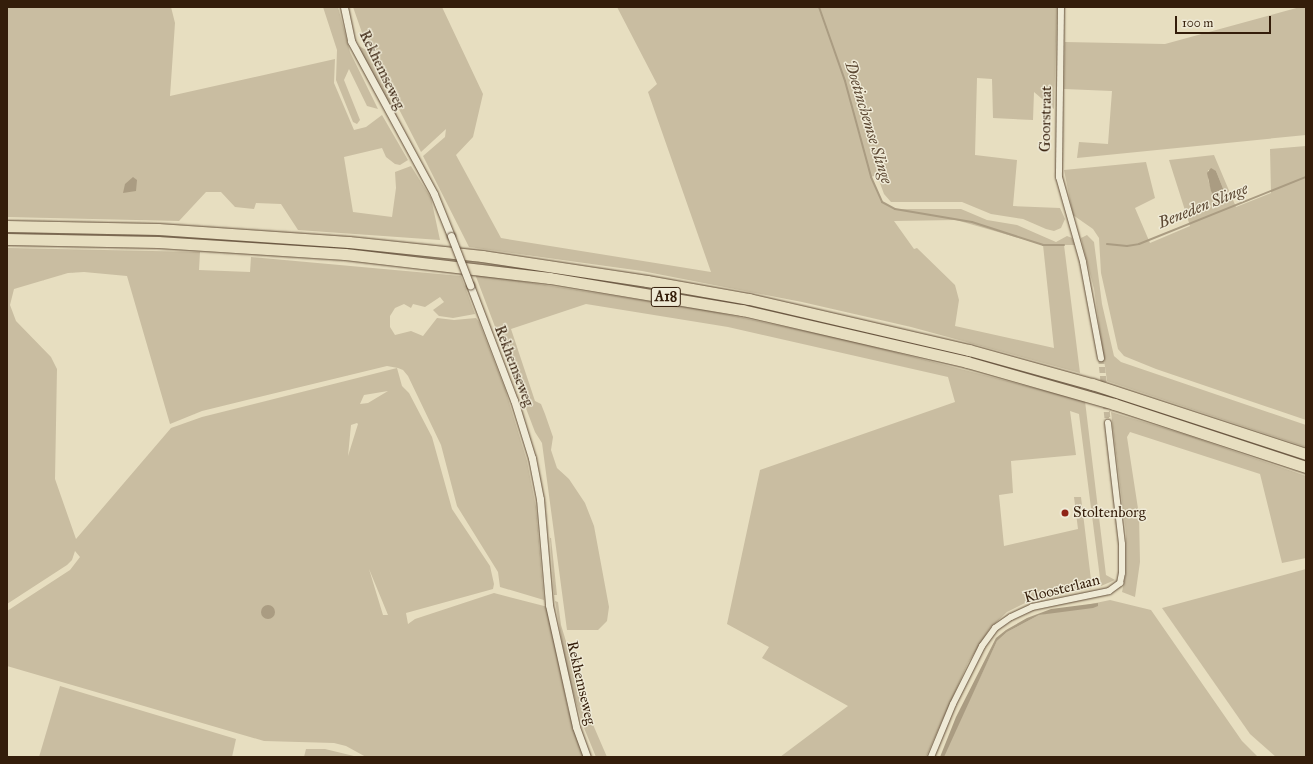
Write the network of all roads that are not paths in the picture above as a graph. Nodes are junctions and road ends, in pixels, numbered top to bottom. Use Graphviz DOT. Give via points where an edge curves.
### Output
graph roads {
  1 [pos="344,7"];
  2 [pos="1062,7"];
  3 [pos="7,226"];
  4 [pos="7,239"];
  5 [pos="1101,358"];
  6 [pos="1108,423"];
  7 [pos="1306,454"];
  8 [pos="1306,467"];
  9 [pos="587,757"];
  10 [pos="931,757"];
  1 -- 9 [label="street, Rekhemseweg, bridge" via="351,41 434,194 514,400 532,458 540,499 550,604 576,727"];
  2 -- 5 [label="street, Goorstraat" via="1058,177 1090,291"];
  3 -- 7 [label="highway, A18" via="158,229 349,242 496,258 647,281 749,299 970,350 1092,384"];
  4 -- 8 [label="highway, A18" via="158,242 345,254 550,278 712,305 846,332 967,362 1114,404"];
  6 -- 10 [label="street, Kloosterlaan" via="1122,544 1120,582 1109,591 1032,607 995,628 982,646 953,704"];
}
